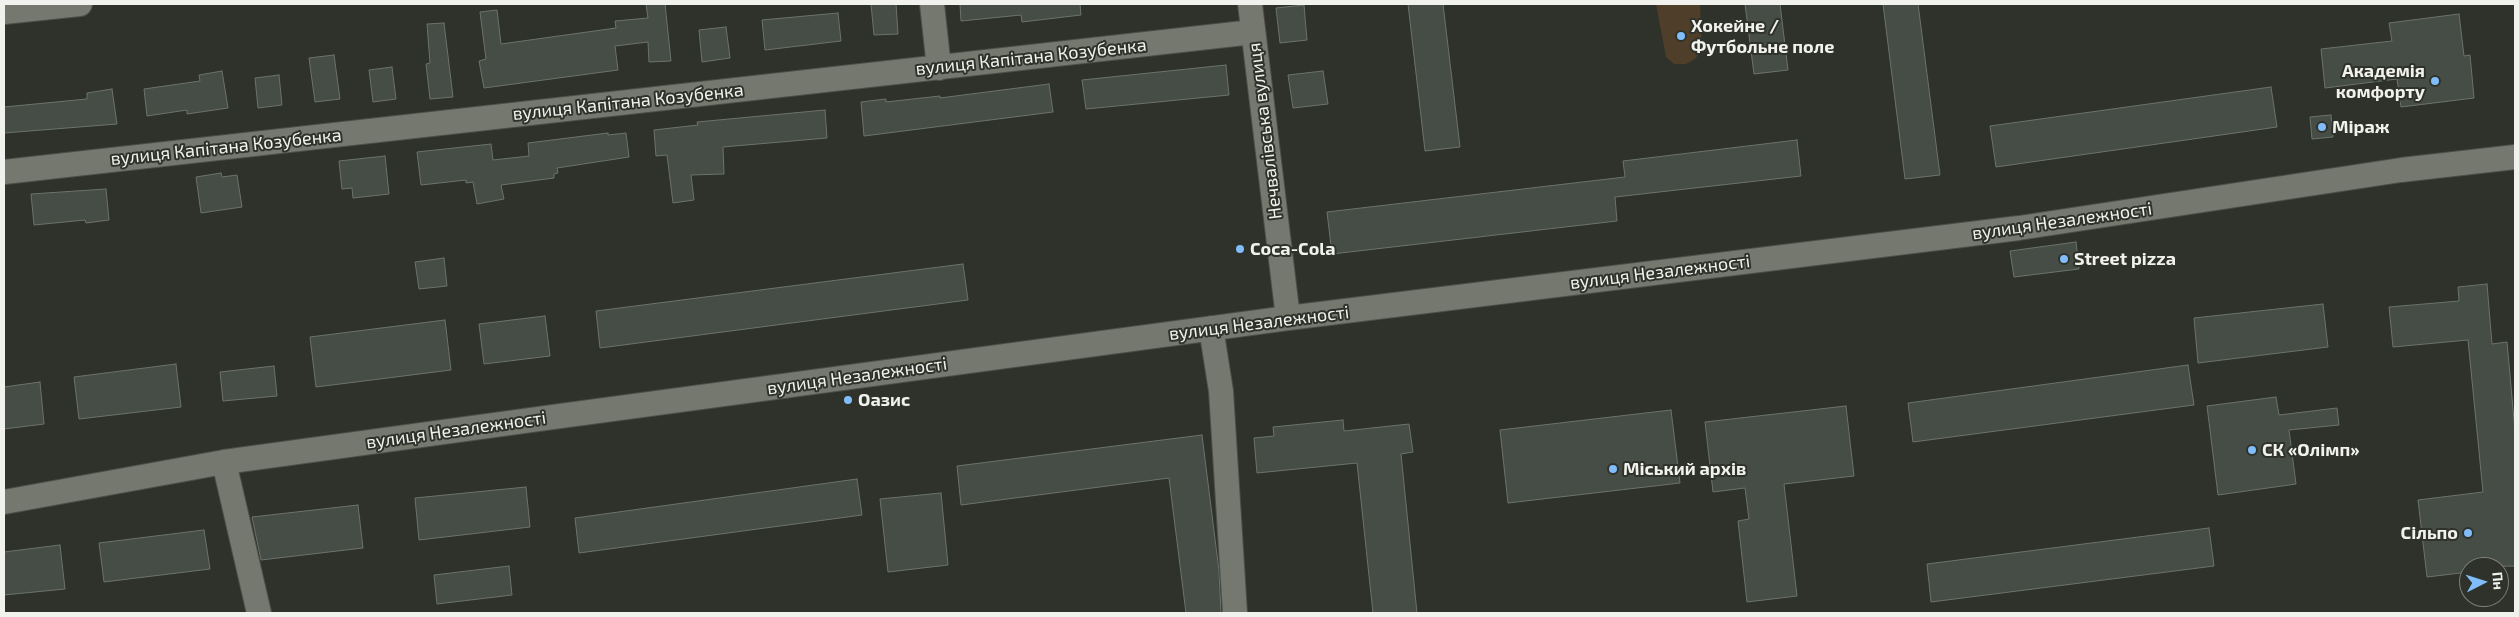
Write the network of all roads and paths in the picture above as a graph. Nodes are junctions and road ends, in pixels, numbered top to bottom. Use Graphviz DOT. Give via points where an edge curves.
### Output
graph roads {
  1 [pos="80,4"];
  2 [pos="932,4"];
  3 [pos="1250,4"];
  4 [pos="4,12"];
  5 [pos="1253,32"];
  6 [pos="939,68"];
  7 [pos="2515,158"];
  8 [pos="4,172"];
  9 [pos="1288,318"];
  10 [pos="1211,328"];
  11 [pos="224,462"];
  12 [pos="4,502"];
  13 [pos="259,613"];
  14 [pos="1235,613"];
  1 -- 4 [label="street"];
  2 -- 6 [label="street"];
  3 -- 5 [label="street, Нечвалівська вулиця"];
  5 -- 6 [label="street, вулиця Капітана Козубенка"];
  5 -- 9 [label="street, Нечвалівська вулиця"];
  6 -- 8 [label="street, вулиця Капітана Козубенка"];
  7 -- 9 [label="street, вулиця Незалежності" via="2400,170 2019,228"];
  9 -- 10 [label="street, вулиця Незалежності"];
  10 -- 11 [label="street, вулиця Незалежності"];
  10 -- 14 [label="street" via="1221,391"];
  11 -- 12 [label="street, вулиця Незалежності"];
  11 -- 13 [label="street"];
}
